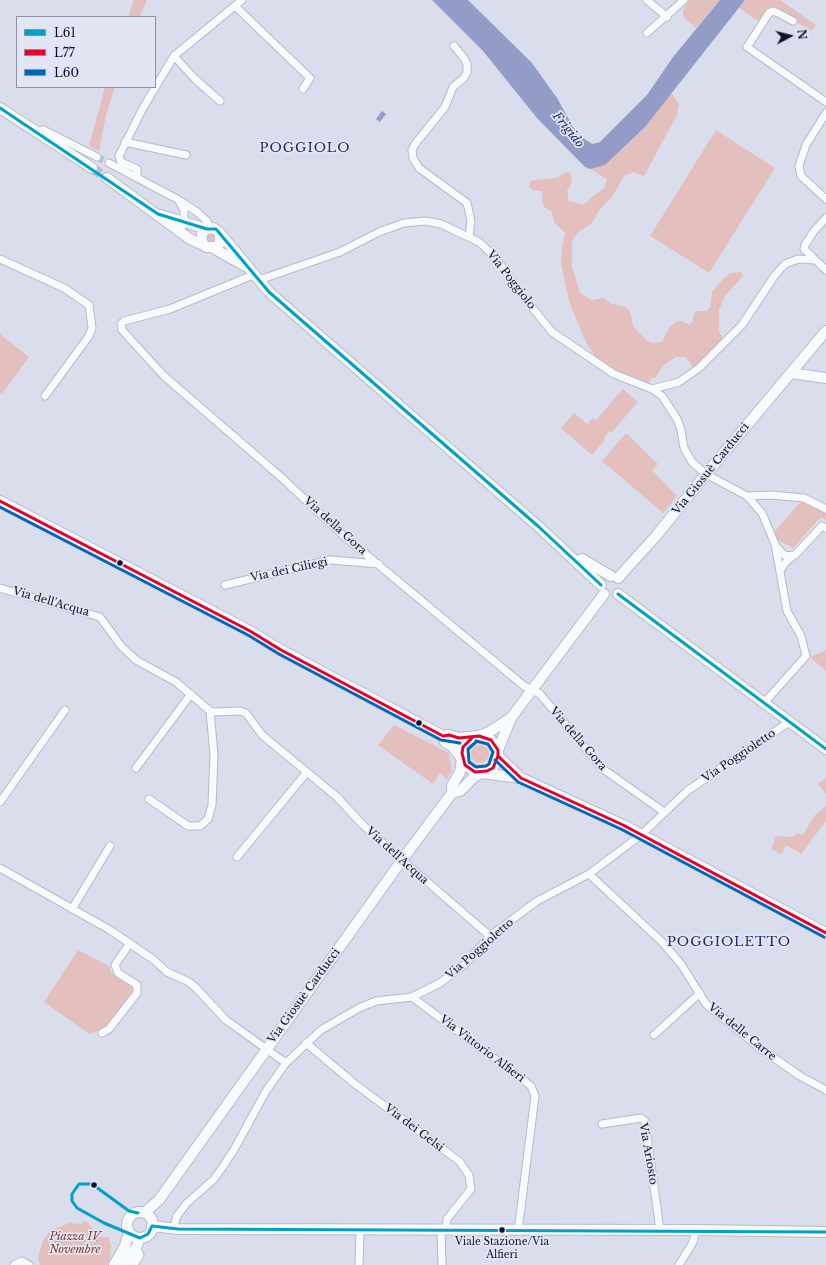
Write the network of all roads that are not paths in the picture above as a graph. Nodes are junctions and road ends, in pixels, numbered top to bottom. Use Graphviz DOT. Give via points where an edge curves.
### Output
graph roads {
  1 [pos="242,0"];
  2 [pos="647,0"];
  3 [pos="684,0"];
  4 [pos="235,6"];
  5 [pos="666,17"];
  6 [pos="792,21"];
  7 [pos="647,33"];
  8 [pos="454,46"];
  9 [pos="174,56"];
  10 [pos="156,86"];
  11 [pos="155,88"];
  12 [pos="303,89"];
  13 [pos="220,101"];
  14 [pos="826,102"];
  15 [pos="0,108"];
  16 [pos="826,113"];
  17 [pos="36,132"];
  18 [pos="125,142"];
  19 [pos="186,156"];
  20 [pos="97,157"];
  21 [pos="109,163"];
  22 [pos="92,168"];
  23 [pos="137,177"];
  24 [pos="107,178"];
  25 [pos="177,199"];
  26 [pos="826,199"];
  27 [pos="158,214"];
  28 [pos="826,218"];
  29 [pos="184,222"];
  30 [pos="209,228"];
  31 [pos="182,234"];
  32 [pos="220,234"];
  33 [pos="469,237"];
  34 [pos="208,247"];
  35 [pos="0,259"];
  36 [pos="815,260"];
  37 [pos="246,266"];
  38 [pos="826,270"];
  39 [pos="256,278"];
  40 [pos="825,331"];
  41 [pos="803,358"];
  42 [pos="791,373"];
  43 [pos="801,375"];
  44 [pos="826,378"];
  45 [pos="652,389"];
  46 [pos="45,396"];
  47 [pos="467,463"];
  48 [pos="706,474"];
  49 [pos="747,496"];
  50 [pos="0,501"];
  51 [pos="826,510"];
  52 [pos="826,528"];
  53 [pos="775,544"];
  54 [pos="794,555"];
  55 [pos="379,564"];
  56 [pos="780,571"];
  57 [pos="614,577"];
  58 [pos="225,585"];
  59 [pos="0,588"];
  60 [pos="603,590"];
  61 [pos="618,594"];
  62 [pos="532,689"];
  63 [pos="190,694"];
  64 [pos="764,703"];
  65 [pos="65,710"];
  66 [pos="212,712"];
  67 [pos="511,718"];
  68 [pos="789,722"];
  69 [pos="443,736"];
  70 [pos="475,737"];
  71 [pos="826,749"];
  72 [pos="498,753"];
  73 [pos="462,759"];
  74 [pos="136,768"];
  75 [pos="307,772"];
  76 [pos="481,773"];
  77 [pos="521,778"];
  78 [pos="452,794"];
  79 [pos="149,798"];
  80 [pos="0,802"];
  81 [pos="664,812"];
  82 [pos="641,834"];
  83 [pos="110,846"];
  84 [pos="237,857"];
  85 [pos="402,860"];
  86 [pos="0,869"];
  87 [pos="589,874"];
  88 [pos="72,909"];
  89 [pos="826,933"];
  90 [pos="490,936"];
  91 [pos="130,944"];
  92 [pos="700,994"];
  93 [pos="412,997"];
  94 [pos="102,1033"];
  95 [pos="654,1035"];
  96 [pos="306,1043"];
  97 [pos="266,1049"];
  98 [pos="286,1063"];
  99 [pos="826,1090"];
  100 [pos="602,1124"];
  101 [pos="144,1213"];
  102 [pos="152,1226"];
  103 [pos="175,1229"];
  104 [pos="360,1230"];
  105 [pos="444,1230"];
  106 [pos="660,1230"];
  107 [pos="696,1230"];
  108 [pos="518,1231"];
  109 [pos="129,1232"];
  110 [pos="826,1232"];
  111 [pos="140,1238"];
  112 [pos="136,1248"];
  113 [pos="14,1265"];
  114 [pos="29,1265"];
  115 [pos="114,1265"];
  116 [pos="124,1265"];
  117 [pos="134,1265"];
  118 [pos="359,1265"];
  119 [pos="442,1265"];
  120 [pos="679,1265"];
  1 -- 4 [label="street"];
  2 -- 5 [label="street"];
  3 -- 5 [label="street"];
  4 -- 9 [label="street"];
  4 -- 12 [label="street" via="310,78"];
  5 -- 7 [label="street"];
  6 -- 14 [label="street" via="773,11 747,47"];
  8 -- 33 [label="street" via="464,58 467,72 453,87 445,107 412,150 419,168 467,203 471,221"];
  9 -- 10 [label="street"];
  9 -- 13 [label="street"];
  11 -- 18 [label="street"];
  15 -- 17 [label="main road"];
  16 -- 26 [label="street" via="806,145 800,166 802,176"];
  17 -- 20 [label="street" via="44,130"];
  17 -- 22 [label="main road"];
  18 -- 19 [label="street"];
  18 -- 23 [label="street" via="119,159 137,169"];
  21 -- 23 [label="street"];
  23 -- 25 [label="street"];
  24 -- 27 [label="main road"];
  25 -- 29 [label="street" via="184,210"];
  25 -- 30 [label="street" via="207,221"];
  27 -- 29 [label="main road"];
  27 -- 31 [label="main road"];
  28 -- 36 [label="street" via="805,245 807,254"];
  29 -- 30 [label="main road"];
  29 -- 31 [label="street"];
  30 -- 32 [label="main road" via="216,229"];
  30 -- 34 [label="main road" via="201,236"];
  31 -- 34 [label="main road"];
  32 -- 34 [label="main road" via="220,243"];
  32 -- 37 [label="main road"];
  33 -- 39 [label="street, Via Poggiolo" via="441,224 426,221 404,223 379,232 340,252"];
  33 -- 45 [label="street, Via Poggiolo" via="479,242 495,257 552,332 614,374"];
  34 -- 37 [label="main road"];
  35 -- 46 [label="street" via="64,288 89,305 92,328 89,336"];
  36 -- 38 [label="street"];
  36 -- 45 [label="street" via="798,259 785,264 742,325 699,368 678,382"];
  37 -- 39 [label="main road"];
  39 -- 47 [label="main road"];
  39 -- 55 [label="street, Via della Gora" via="170,309 124,321 121,324 122,330 164,376 282,478 345,537"];
  40 -- 41 [label="main road, Via Giosuè Carducci"];
  41 -- 42 [label="main road, Via Giosuè Carducci"];
  41 -- 43 [label="main road"];
  42 -- 43 [label="main road"];
  42 -- 48 [label="main road, Via Giosuè Carducci"];
  43 -- 44 [label="main road"];
  45 -- 48 [label="street, Via Poggiolo" via="670,408 680,424 684,448 692,462"];
  47 -- 57 [label="main road" via="579,556"];
  47 -- 60 [label="main road" via="576,560"];
  48 -- 49 [label="street, Via Poggiolo"];
  48 -- 57 [label="main road, Via Giosuè Carducci" via="656,536"];
  49 -- 51 [label="street" via="804,498"];
  49 -- 53 [label="street" via="762,513"];
  50 -- 69 [label="main road" via="250,631"];
  52 -- 54 [label="street" via="822,526"];
  53 -- 54 [label="street" via="785,556"];
  53 -- 56 [label="street"];
  54 -- 56 [label="street"];
  55 -- 58 [label="street, Via dei Ciliegi" via="330,560"];
  55 -- 62 [label="street, Via della Gora" via="524,686"];
  56 -- 64 [label="street" via="787,611 801,636 806,656"];
  57 -- 60 [label="main road" via="605,578"];
  57 -- 61 [label="main road" via="621,585"];
  59 -- 63 [label="street, Via dell'Acqua" via="100,617 121,646 136,660 176,682"];
  60 -- 61 [label="main road" via="613,597"];
  60 -- 62 [label="main road"];
  61 -- 64 [label="main road"];
  62 -- 67 [label="main road"];
  62 -- 81 [label="street, Via della Gora" via="540,694 603,769"];
  63 -- 66 [label="street, Via dell'Acqua"];
  63 -- 74 [label="street"];
  64 -- 68 [label="main road"];
  65 -- 80 [label="street"];
  66 -- 75 [label="street, Via dell'Acqua" via="246,713 262,735"];
  66 -- 79 [label="street" via="214,755 212,805 208,819 200,826 188,826"];
  67 -- 70 [label="main road" via="489,732"];
  67 -- 72 [label="main road"];
  68 -- 71 [label="main road"];
  68 -- 81 [label="street, Via Poggioletto" via="687,791"];
  69 -- 70 [label="main road"];
  69 -- 73 [label="main road" via="445,742 453,747"];
  70 -- 72 [label="main road" via="490,740"];
  70 -- 73 [label="main road" via="463,747"];
  72 -- 76 [label="main road" via="493,768"];
  72 -- 77 [label="main road"];
  73 -- 76 [label="main road" via="469,769"];
  73 -- 78 [label="main road, Via Giosuè Carducci" via="460,772 452,786"];
  75 -- 84 [label="street"];
  75 -- 85 [label="street, Via dell'Acqua" via="337,797"];
  76 -- 77 [label="main road"];
  76 -- 78 [label="main road, Via Giosuè Carducci" via="460,791"];
  77 -- 82 [label="main road"];
  78 -- 85 [label="main road, Via Giosuè Carducci"];
  81 -- 82 [label="street, Via Poggioletto"];
  82 -- 87 [label="street, Via Poggioletto"];
  82 -- 89 [label="main road"];
  83 -- 88 [label="street"];
  85 -- 90 [label="street, Via dell'Acqua"];
  85 -- 97 [label="main road, Via Giosuè Carducci"];
  86 -- 88 [label="street"];
  87 -- 90 [label="street, Via Poggioletto" via="537,901"];
  87 -- 92 [label="street, Via delle Carre" via="662,942 682,964"];
  88 -- 91 [label="street"];
  90 -- 93 [label="street, Via Poggioletto" via="465,964 440,983"];
  91 -- 94 [label="street" via="115,965 118,973 137,985 136,993 109,1029"];
  91 -- 97 [label="street" via="167,972 189,982 226,1020"];
  92 -- 95 [label="street, Via delle Carre"];
  92 -- 99 [label="street, Via delle Carre" via="706,1004 761,1049 800,1076"];
  93 -- 96 [label="street, Via Poggioletto" via="376,1002 358,1008 321,1030"];
  93 -- 108 [label="street, Via Vittorio Alfieri" via="531,1086 535,1096"];
  96 -- 98 [label="street, Via Poggioletto"];
  96 -- 105 [label="street, Via dei Gelsi" via="355,1084 459,1161 469,1175 471,1189 447,1219"];
  97 -- 98 [label="street"];
  97 -- 101 [label="main road, Via Giosuè Carducci" via="158,1200"];
  98 -- 103 [label="street, Via Poggioletto" via="266,1091 222,1168 177,1216"];
  100 -- 106 [label="street, Via Ariosto" via="641,1118 645,1121"];
  101 -- 102 [label="main road" via="150,1218"];
  101 -- 109 [label="main road" via="130,1217 127,1224"];
  102 -- 103 [label="main road"];
  102 -- 111 [label="main road" via="148,1234"];
  103 -- 104 [label="main road"];
  104 -- 105 [label="main road"];
  104 -- 118 [label="street"];
  105 -- 108 [label="main road"];
  105 -- 119 [label="street"];
  106 -- 107 [label="main road"];
  106 -- 108 [label="main road"];
  107 -- 110 [label="main road"];
  107 -- 120 [label="street" via="693,1242"];
  109 -- 111 [label="main road"];
  109 -- 115 [label="main road" via="125,1246"];
  111 -- 112 [label="main road"];
  112 -- 116 [label="main road"];
  112 -- 117 [label="street" via="140,1255"];
  113 -- 114 [label="street" via="22,1261"];
}
